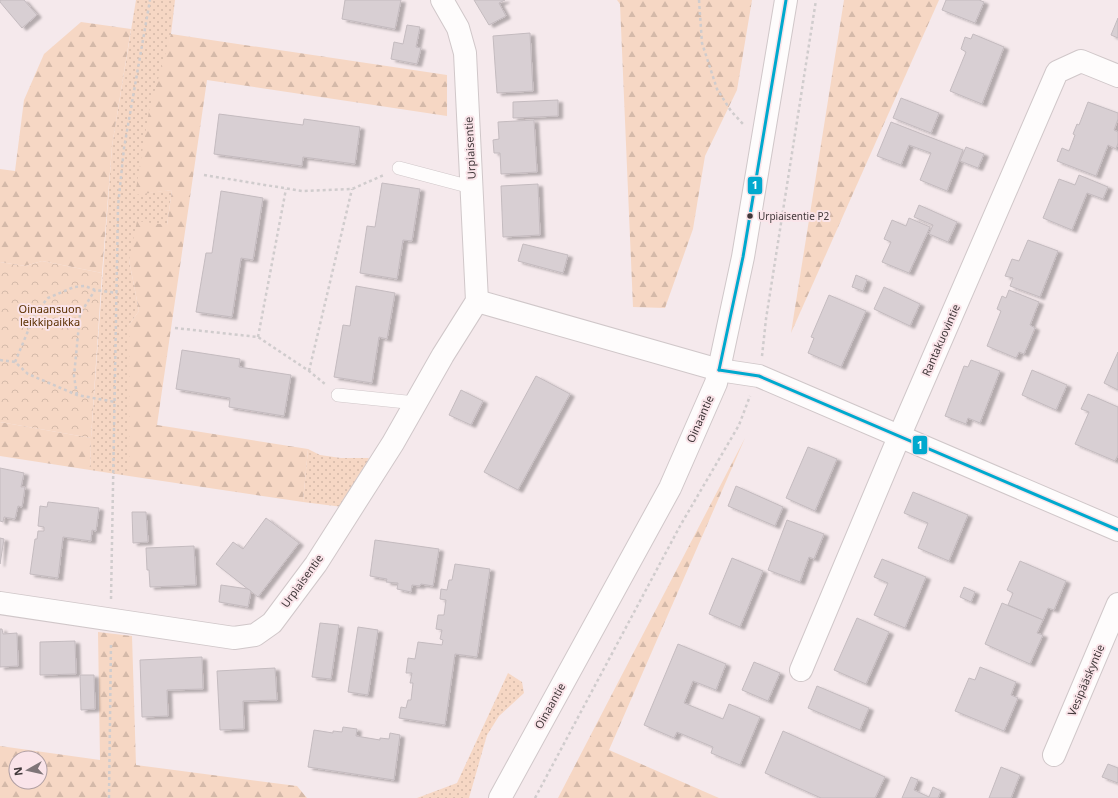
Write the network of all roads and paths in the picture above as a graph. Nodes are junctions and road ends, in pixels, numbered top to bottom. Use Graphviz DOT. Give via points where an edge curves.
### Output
graph roads {
  1 [pos="150,0"];
  2 [pos="442,0"];
  3 [pos="699,0"];
  4 [pos="786,0"];
  5 [pos="1118,76"];
  6 [pos="762,146"];
  7 [pos="399,168"];
  8 [pos="204,175"];
  9 [pos="471,187"];
  10 [pos="286,189"];
  11 [pos="352,189"];
  12 [pos="95,290"];
  13 [pos="117,294"];
  14 [pos="478,301"];
  15 [pos="175,328"];
  16 [pos="258,337"];
  17 [pos="0,360"];
  18 [pos="15,362"];
  19 [pos="719,370"];
  20 [pos="309,371"];
  21 [pos="77,395"];
  22 [pos="338,395"];
  23 [pos="115,402"];
  24 [pos="416,403"];
  25 [pos="899,436"];
  26 [pos="1118,530"];
  27 [pos="0,603"];
  28 [pos="1118,604"];
  29 [pos="111,619"];
  30 [pos="801,670"];
  31 [pos="1054,755"];
  32 [pos="109,798"];
  33 [pos="500,798"];
  1 -- 13 [label="path" via="124,148 118,206"];
  2 -- 9 [label="street, Urpiaisentie" via="458,28 465,53"];
  3 -- 6 [label="path" via="702,43 717,89 731,111"];
  4 -- 6 [label="street, Oinaantie"];
  5 -- 25 [label="street, Rantakuovintie" via="1081,61 1057,72"];
  6 -- 19 [label="street, Oinaantie" via="743,257"];
  7 -- 9 [label="lane"];
  7 -- 11 [label="path"];
  8 -- 10 [label="path"];
  9 -- 14 [label="street, Urpiaisentie"];
  10 -- 11 [label="path"];
  10 -- 16 [label="path"];
  11 -- 20 [label="path"];
  12 -- 13 [label="path"];
  12 -- 18 [label="path" via="85,286 74,287 48,298 36,312"];
  12 -- 21 [label="path" via="80,314 74,376"];
  13 -- 23 [label="path"];
  14 -- 19 [label="street"];
  14 -- 24 [label="street, Urpiaisentie"];
  15 -- 16 [label="path"];
  16 -- 20 [label="path"];
  17 -- 18 [label="path"];
  18 -- 21 [label="path" via="28,374"];
  19 -- 25 [label="street" via="759,376"];
  19 -- 33 [label="street, Oinaantie" via="716,383 670,488"];
  20 -- 22 [label="path"];
  21 -- 23 [label="path"];
  22 -- 24 [label="lane"];
  23 -- 29 [label="path"];
  24 -- 29 [label="street, Urpiaisentie" via="316,564 272,623 255,635 234,638"];
  25 -- 26 [label="street"];
  25 -- 30 [label="street, Rantakuovintie"];
  27 -- 29 [label="street, Urpiaisentie"];
  28 -- 31 [label="street, Vesipääskyntie"];
  29 -- 32 [label="path"];
}
